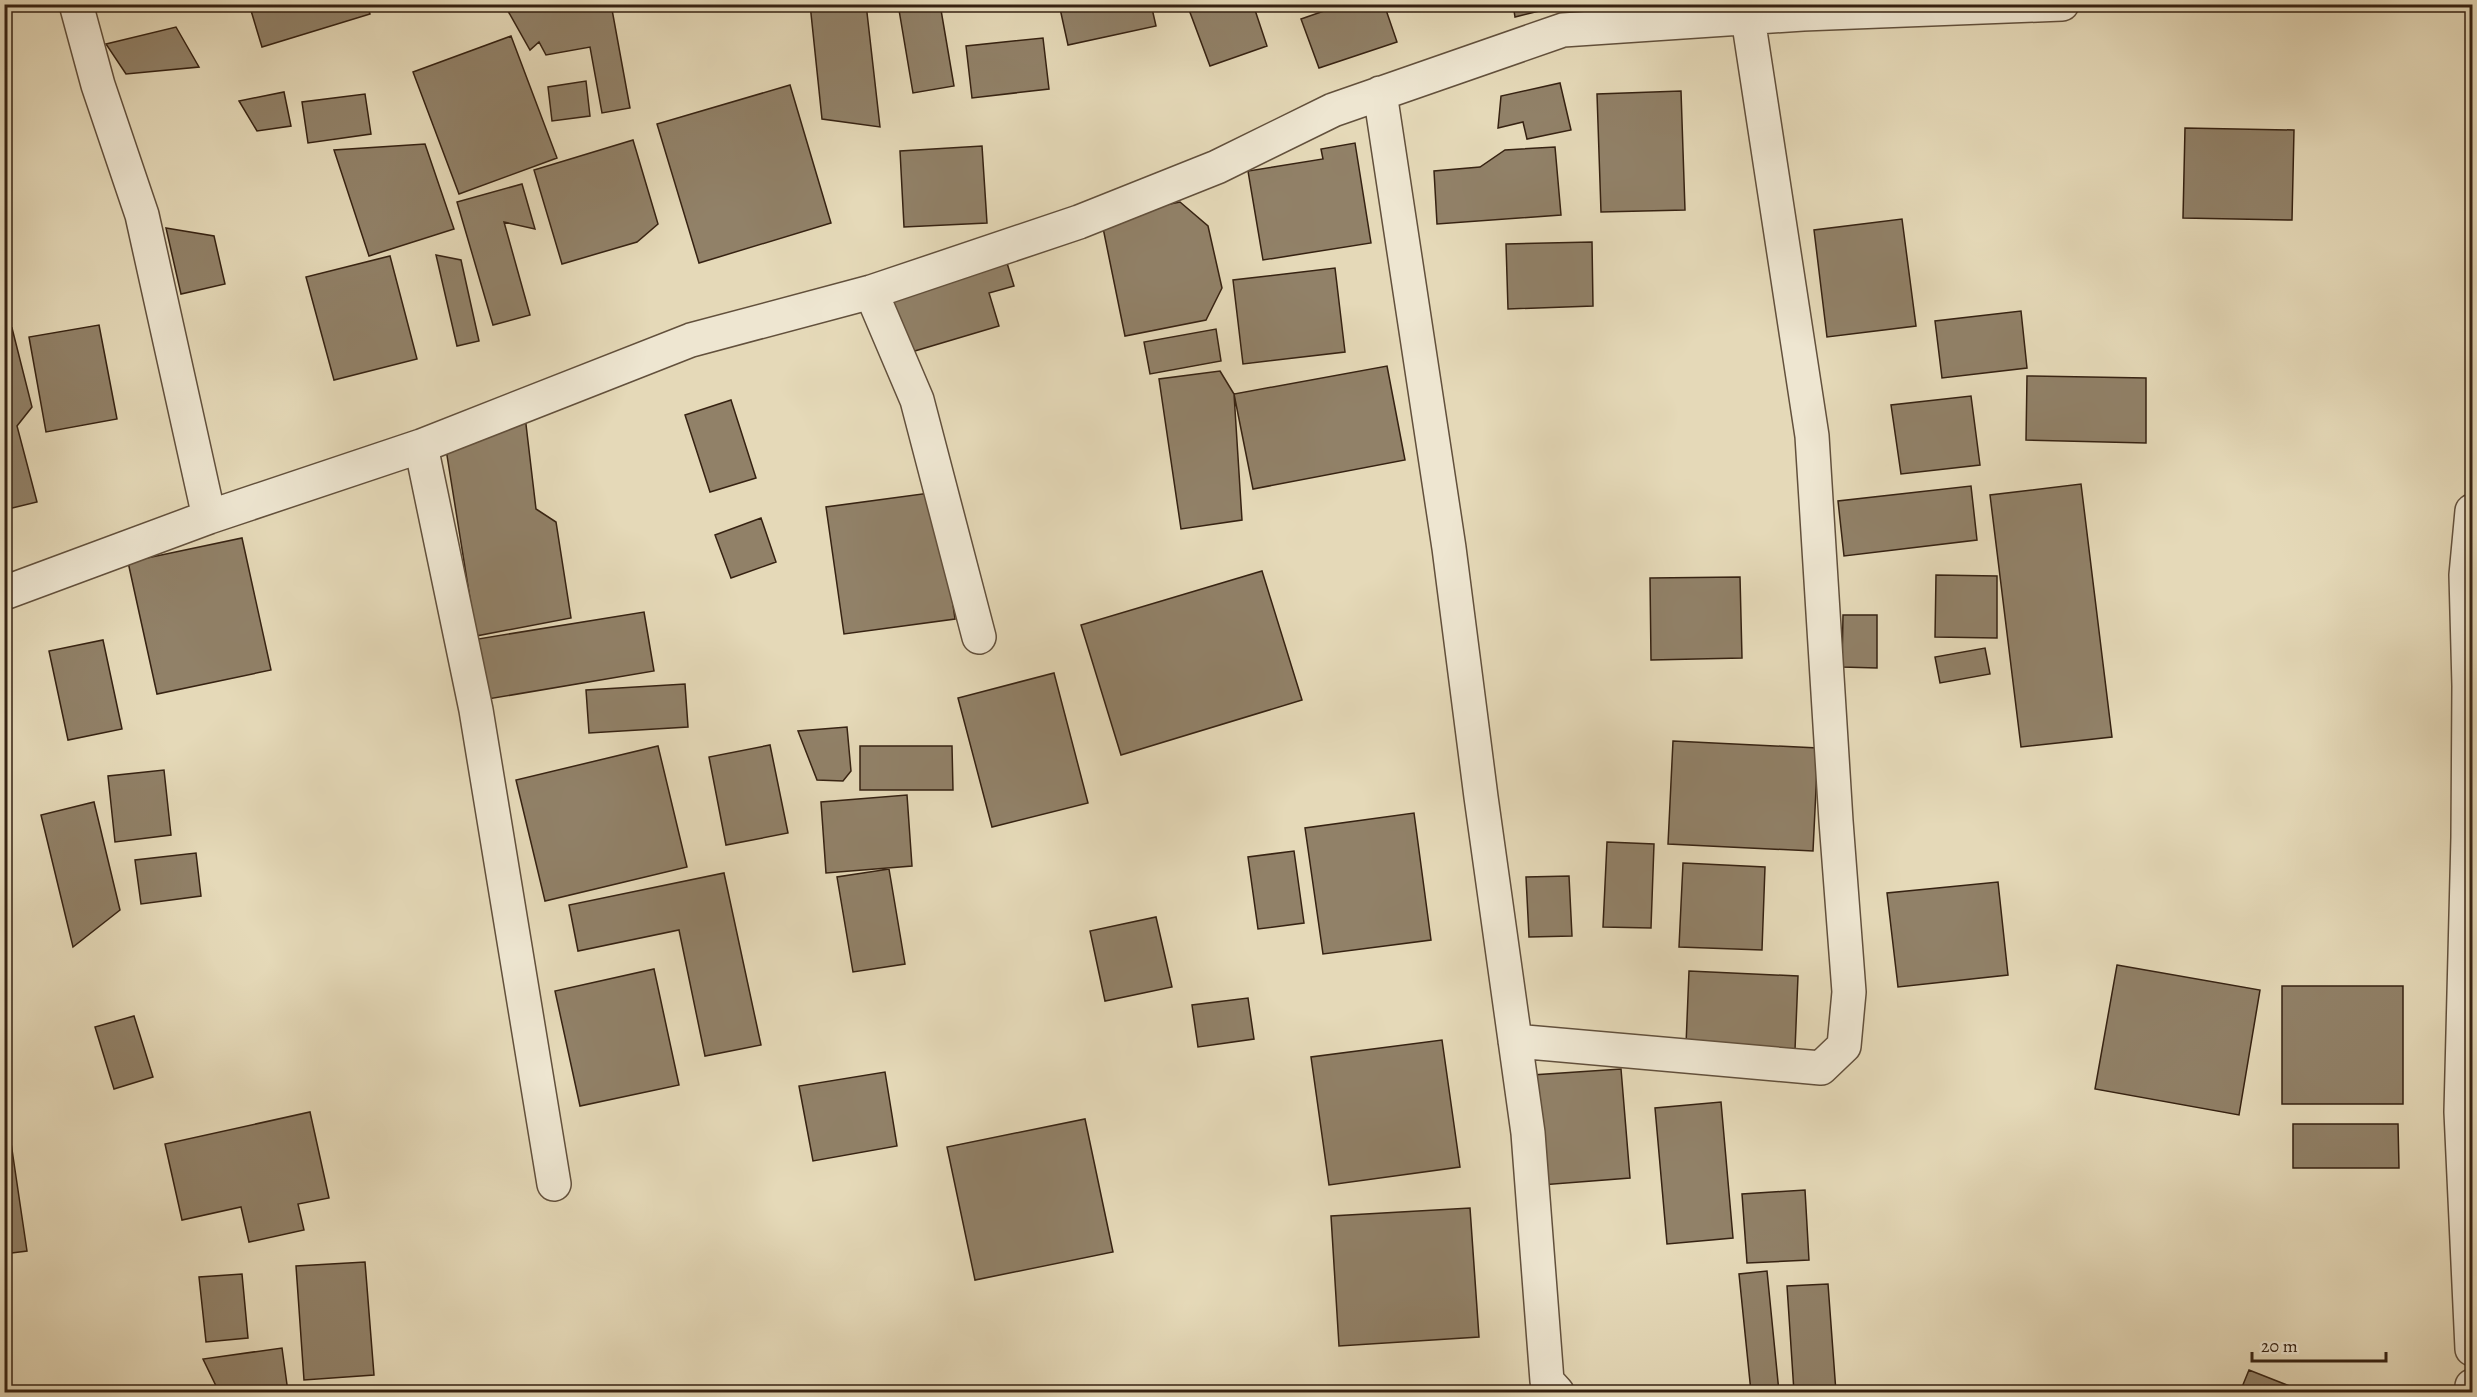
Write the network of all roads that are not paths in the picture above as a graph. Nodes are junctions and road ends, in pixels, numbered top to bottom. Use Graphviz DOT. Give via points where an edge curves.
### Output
graph roads {
  1 [pos="76,4"];
  2 [pos="2062,4"];
  3 [pos="1889,8"];
  4 [pos="1748,18"];
  5 [pos="1380,93"];
  6 [pos="871,292"];
  7 [pos="421,446"];
  8 [pos="2472,511"];
  9 [pos="209,517"];
  10 [pos="4,592"];
  11 [pos="979,637"];
  12 [pos="1515,1041"];
  13 [pos="554,1184"];
  14 [pos="2472,1349"];
  15 [pos="2472,1386"];
  16 [pos="1557,1392"];
  17 [pos="2472,1392"];
  1 -- 9 [label="street" via="98,85 142,215"];
  2 -- 3 [label="street"];
  3 -- 4 [label="street"];
  4 -- 5 [label="street" via="1563,30"];
  4 -- 12 [label="street" via="1812,436 1849,992 1844,1046 1821,1068"];
  5 -- 6 [label="street" via="1333,110 1217,167 1079,222"];
  5 -- 12 [label="street" via="1449,548"];
  6 -- 7 [label="street" via="691,340"];
  6 -- 11 [label="street" via="917,400"];
  7 -- 9 [label="street"];
  7 -- 13 [label="street" via="476,710"];
  8 -- 14 [label="street" via="2466,575 2468,837 2462,1112"];
  9 -- 10 [label="street"];
  12 -- 16 [label="street" via="1528,1133 1547,1381"];
  15 -- 17 [label="street"];
}
